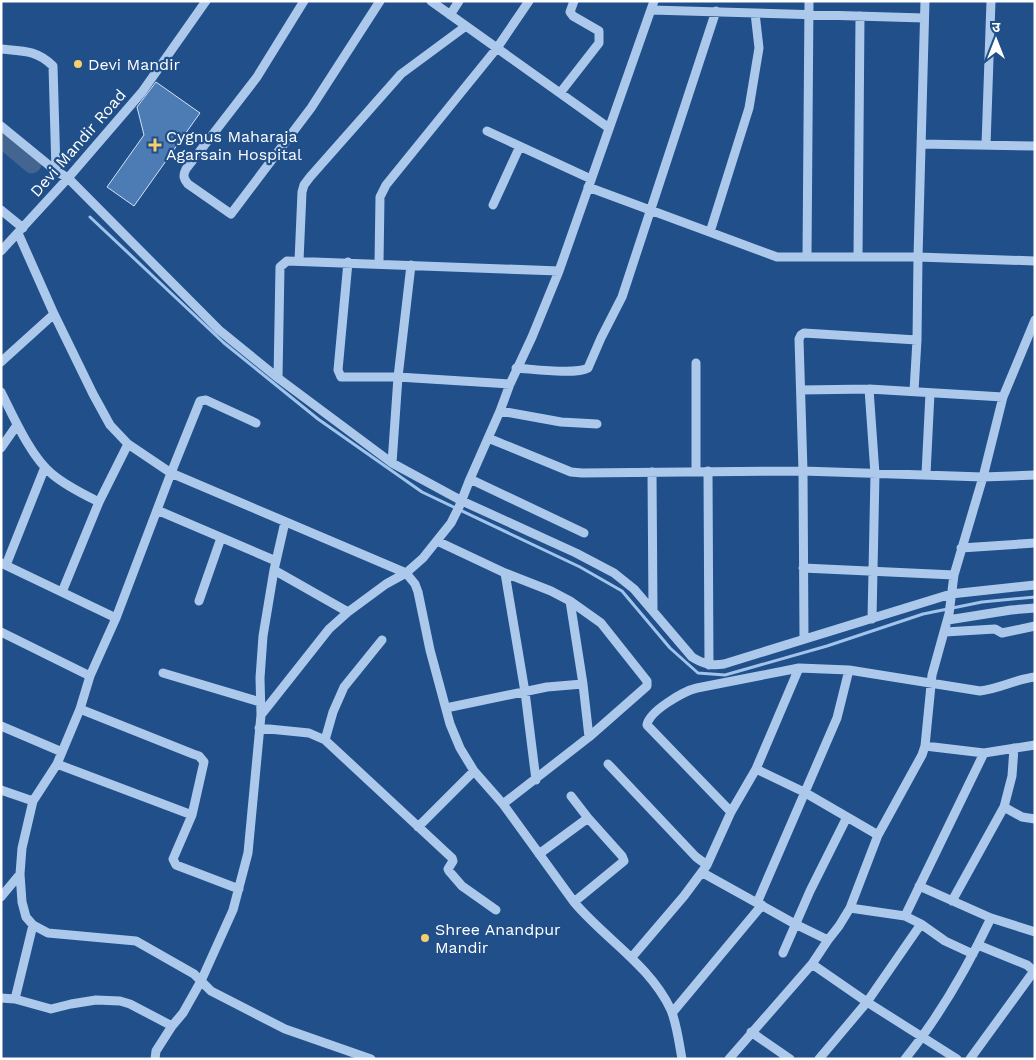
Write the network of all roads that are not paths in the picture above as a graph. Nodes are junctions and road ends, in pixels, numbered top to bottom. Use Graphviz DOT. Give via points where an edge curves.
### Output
graph roads {
  1 [pos="206,1"];
  2 [pos="304,1"];
  3 [pos="380,1"];
  4 [pos="431,1"];
  5 [pos="460,1"];
  6 [pos="528,1"];
  7 [pos="574,1"];
  8 [pos="724,1"];
  9 [pos="809,1"];
  10 [pos="925,1"];
  11 [pos="991,1"];
  12 [pos="652,5"];
  13 [pos="718,12"];
  14 [pos="755,13"];
  15 [pos="809,14"];
  16 [pos="450,15"];
  17 [pos="860,16"];
  18 [pos="924,18"];
  19 [pos="466,26"];
  20 [pos="496,48"];
  21 [pos="1,50"];
  22 [pos="560,93"];
  23 [pos="1,126"];
  24 [pos="609,128"];
  25 [pos="487,131"];
  26 [pos="921,144"];
  27 [pos="986,145"];
  28 [pos="520,146"];
  29 [pos="1035,146"];
  30 [pos="56,171"];
  31 [pos="68,178"];
  32 [pos="590,183"];
  33 [pos="493,205"];
  34 [pos="1,210"];
  35 [pos="650,210"];
  36 [pos="21,230"];
  37 [pos="710,232"];
  38 [pos="1,251"];
  39 [pos="918,256"];
  40 [pos="807,257"];
  41 [pos="858,257"];
  42 [pos="299,261"];
  43 [pos="348,262"];
  44 [pos="1035,262"];
  45 [pos="379,264"];
  46 [pos="411,265"];
  47 [pos="559,271"];
  48 [pos="54,314"];
  49 [pos="1035,320"];
  50 [pos="917,340"];
  51 [pos="1,362"];
  52 [pos="696,364"];
  53 [pos="516,368"];
  54 [pos="398,377"];
  55 [pos="278,378"];
  56 [pos="510,384"];
  57 [pos="869,389"];
  58 [pos="801,390"];
  59 [pos="914,391"];
  60 [pos="1,392"];
  61 [pos="930,394"];
  62 [pos="1003,396"];
  63 [pos="500,411"];
  64 [pos="256,423"];
  65 [pos="597,424"];
  66 [pos="17,425"];
  67 [pos="488,438"];
  68 [pos="128,444"];
  69 [pos="1,448"];
  70 [pos="392,462"];
  71 [pos="45,467"];
  72 [pos="708,471"];
  73 [pos="803,471"];
  74 [pos="652,472"];
  75 [pos="696,472"];
  76 [pos="171,473"];
  77 [pos="875,474"];
  78 [pos="926,474"];
  79 [pos="1035,475"];
  80 [pos="983,477"];
  81 [pos="470,479"];
  82 [pos="99,502"];
  83 [pos="461,504"];
  84 [pos="157,510"];
  85 [pos="285,522"];
  86 [pos="584,533"];
  87 [pos="221,538"];
  88 [pos="437,541"];
  89 [pos="1035,543"];
  90 [pos="961,548"];
  91 [pos="3,564"];
  92 [pos="275,566"];
  93 [pos="803,568"];
  94 [pos="874,570"];
  95 [pos="406,573"];
  96 [pos="505,573"];
  97 [pos="954,575"];
  98 [pos="1035,585"];
  99 [pos="62,592"];
  100 [pos="951,598"];
  101 [pos="199,601"];
  102 [pos="570,601"];
  103 [pos="1035,608"];
  104 [pos="653,610"];
  105 [pos="348,612"];
  106 [pos="949,617"];
  107 [pos="116,618"];
  108 [pos="872,619"];
  109 [pos="1035,626"];
  110 [pos="1,632"];
  111 [pos="945,632"];
  112 [pos="804,638"];
  113 [pos="382,640"];
  114 [pos="709,665"];
  115 [pos="799,668"];
  116 [pos="849,670"];
  117 [pos="163,674"];
  118 [pos="90,676"];
  119 [pos="1035,677"];
  120 [pos="932,683"];
  121 [pos="582,684"];
  122 [pos="525,692"];
  123 [pos="260,702"];
  124 [pos="446,708"];
  125 [pos="80,709"];
  126 [pos="261,715"];
  127 [pos="1,726"];
  128 [pos="259,728"];
  129 [pos="589,737"];
  130 [pos="325,740"];
  131 [pos="1035,745"];
  132 [pos="925,746"];
  133 [pos="1014,748"];
  134 [pos="62,752"];
  135 [pos="984,753"];
  136 [pos="58,764"];
  137 [pos="608,764"];
  138 [pos="756,769"];
  139 [pos="474,771"];
  140 [pos="536,780"];
  141 [pos="1,790"];
  142 [pos="804,792"];
  143 [pos="571,796"];
  144 [pos="33,801"];
  145 [pos="503,804"];
  146 [pos="1004,806"];
  147 [pos="731,812"];
  148 [pos="192,815"];
  149 [pos="847,817"];
  150 [pos="588,818"];
  151 [pos="1035,819"];
  152 [pos="418,827"];
  153 [pos="878,835"];
  154 [pos="539,854"];
  155 [pos="705,869"];
  156 [pos="20,874"];
  157 [pos="920,886"];
  158 [pos="239,889"];
  159 [pos="1,897"];
  160 [pos="952,901"];
  161 [pos="574,902"];
  162 [pos="760,904"];
  163 [pos="850,908"];
  164 [pos="496,910"];
  165 [pos="904,916"];
  166 [pos="991,918"];
  167 [pos="795,924"];
  168 [pos="921,924"];
  169 [pos="32,925"];
  170 [pos="1035,932"];
  171 [pos="828,940"];
  172 [pos="978,945"];
  173 [pos="782,953"];
  174 [pos="973,954"];
  175 [pos="632,957"];
  176 [pos="812,964"];
  177 [pos="201,982"];
  178 [pos="1,998"];
  179 [pos="15,999"];
  180 [pos="867,1002"];
  181 [pos="672,1013"];
  182 [pos="172,1026"];
  183 [pos="751,1032"];
  184 [pos="922,1038"];
  185 [pos="155,1059"];
  186 [pos="371,1059"];
  187 [pos="682,1059"];
  188 [pos="728,1059"];
  189 [pos="790,1059"];
  190 [pos="819,1059"];
  191 [pos="905,1059"];
  192 [pos="957,1059"];
  193 [pos="970,1059"];
  1 -- 31 [label="street, Devi Mandir Road" via="142,92"];
  2 -- 3 [label="street" via="256,77 183,174 188,184 232,214 311,108"];
  4 -- 16 [label="street"];
  5 -- 16 [label="street"];
  6 -- 20 [label="street"];
  7 -- 22 [label="street" via="570,12 599,31 599,43"];
  8 -- 13 [label="street"];
  9 -- 15 [label="street"];
  10 -- 18 [label="street"];
  11 -- 27 [label="street"];
  12 -- 13 [label="street"];
  12 -- 24 [label="street"];
  13 -- 14 [label="street"];
  13 -- 35 [label="street"];
  14 -- 15 [label="street"];
  14 -- 37 [label="street" via="759,48 749,108"];
  15 -- 17 [label="street"];
  15 -- 40 [label="street"];
  16 -- 19 [label="street"];
  17 -- 18 [label="street"];
  17 -- 41 [label="street"];
  18 -- 26 [label="street"];
  19 -- 20 [label="street"];
  19 -- 42 [label="street" via="401,74 304,184"];
  20 -- 22 [label="street"];
  20 -- 45 [label="street" via="386,185 380,197"];
  21 -- 30 [label="street" via="29,52 44,57 53,66"];
  22 -- 24 [label="street"];
  23 -- 30 [label="street"];
  24 -- 32 [label="street"];
  25 -- 28 [label="street"];
  26 -- 27 [label="street"];
  26 -- 39 [label="street"];
  27 -- 29 [label="street"];
  28 -- 32 [label="street"];
  28 -- 33 [label="street"];
  30 -- 31 [label="street"];
  31 -- 36 [label="street, Devi Mandir Road"];
  31 -- 55 [label="street" via="219,330"];
  32 -- 35 [label="street"];
  32 -- 47 [label="street"];
  34 -- 36 [label="street"];
  35 -- 37 [label="street"];
  35 -- 53 [label="street" via="622,297 588,368 572,371"];
  36 -- 38 [label="street, Devi Mandir Road"];
  36 -- 48 [label="street"];
  37 -- 40 [label="street" via="777,257"];
  39 -- 41 [label="street"];
  39 -- 44 [label="street"];
  39 -- 50 [label="street"];
  40 -- 41 [label="street"];
  42 -- 43 [label="street"];
  42 -- 55 [label="street" via="286,261 280,267"];
  43 -- 45 [label="street"];
  43 -- 54 [label="street" via="338,373 341,377"];
  45 -- 46 [label="street"];
  46 -- 47 [label="street"];
  46 -- 54 [label="street"];
  47 -- 53 [label="street"];
  48 -- 51 [label="street"];
  48 -- 68 [label="street" via="110,424"];
  49 -- 62 [label="street"];
  50 -- 58 [label="street" via="804,333 799,338"];
  50 -- 59 [label="street"];
  52 -- 75 [label="street"];
  53 -- 56 [label="street"];
  54 -- 56 [label="street"];
  54 -- 70 [label="street"];
  55 -- 70 [label="street"];
  56 -- 63 [label="street"];
  57 -- 58 [label="street"];
  57 -- 59 [label="street"];
  57 -- 77 [label="street"];
  58 -- 73 [label="street"];
  59 -- 61 [label="street"];
  60 -- 66 [label="street"];
  61 -- 62 [label="street"];
  61 -- 78 [label="street"];
  62 -- 80 [label="street"];
  63 -- 65 [label="street" via="562,422"];
  63 -- 67 [label="street"];
  64 -- 76 [label="street" via="201,400"];
  66 -- 69 [label="street"];
  66 -- 71 [label="street"];
  67 -- 74 [label="street" via="571,472"];
  67 -- 81 [label="street"];
  68 -- 76 [label="street"];
  68 -- 82 [label="street"];
  70 -- 83 [label="street"];
  71 -- 82 [label="street" via="66,484"];
  71 -- 91 [label="street"];
  72 -- 73 [label="street"];
  72 -- 75 [label="street"];
  72 -- 114 [label="street"];
  73 -- 77 [label="street"];
  73 -- 93 [label="street"];
  74 -- 75 [label="street"];
  74 -- 104 [label="street"];
  76 -- 84 [label="street"];
  76 -- 85 [label="street"];
  77 -- 78 [label="street"];
  77 -- 94 [label="street"];
  78 -- 80 [label="street"];
  79 -- 80 [label="street"];
  80 -- 90 [label="street"];
  81 -- 83 [label="street"];
  81 -- 86 [label="street"];
  82 -- 99 [label="street"];
  83 -- 88 [label="street"];
  83 -- 104 [label="street" via="602,566 634,589"];
  84 -- 87 [label="street"];
  84 -- 107 [label="street"];
  85 -- 92 [label="street"];
  85 -- 95 [label="street"];
  87 -- 92 [label="street"];
  87 -- 101 [label="street"];
  88 -- 95 [label="street"];
  88 -- 96 [label="street"];
  89 -- 90 [label="street"];
  90 -- 97 [label="street"];
  91 -- 99 [label="street"];
  92 -- 105 [label="street"];
  92 -- 123 [label="street" via="263,636"];
  93 -- 94 [label="street"];
  93 -- 112 [label="street"];
  94 -- 97 [label="street"];
  94 -- 108 [label="street"];
  95 -- 105 [label="street"];
  95 -- 124 [label="street" via="418,592"];
  96 -- 102 [label="street"];
  96 -- 122 [label="street"];
  97 -- 100 [label="street"];
  98 -- 100 [label="street"];
  99 -- 107 [label="street"];
  100 -- 106 [label="street"];
  100 -- 108 [label="street"];
  102 -- 121 [label="street"];
  102 -- 129 [label="street" via="601,623 647,681 647,686"];
  103 -- 106 [label="street"];
  104 -- 114 [label="street" via="692,657"];
  105 -- 126 [label="street" via="328,629"];
  106 -- 111 [label="street"];
  107 -- 118 [label="street"];
  108 -- 112 [label="street"];
  109 -- 111 [label="street" via="1002,633 995,629"];
  110 -- 118 [label="street"];
  111 -- 120 [label="street"];
  112 -- 114 [label="street" via="724,664"];
  113 -- 130 [label="street" via="344,687"];
  115 -- 116 [label="street"];
  115 -- 138 [label="street"];
  115 -- 147 [label="street" via="691,689 649,718 647,725"];
  116 -- 120 [label="street"];
  116 -- 142 [label="street" via="837,718"];
  117 -- 123 [label="street"];
  118 -- 125 [label="street"];
  119 -- 120 [label="street" via="980,691"];
  120 -- 132 [label="street"];
  121 -- 122 [label="street"];
  121 -- 129 [label="street"];
  122 -- 124 [label="street"];
  122 -- 140 [label="street"];
  123 -- 126 [label="street"];
  124 -- 139 [label="street" via="460,748"];
  125 -- 134 [label="street"];
  125 -- 148 [label="street" via="202,759"];
  126 -- 128 [label="street"];
  127 -- 134 [label="street"];
  128 -- 130 [label="street" via="309,733"];
  128 -- 158 [label="street" via="248,853"];
  129 -- 140 [label="street"];
  130 -- 152 [label="street"];
  131 -- 133 [label="street"];
  132 -- 135 [label="street"];
  132 -- 153 [label="street" via="919,763"];
  133 -- 135 [label="street"];
  133 -- 146 [label="street" via="1012,776"];
  134 -- 136 [label="street"];
  135 -- 157 [label="street"];
  136 -- 144 [label="street"];
  136 -- 148 [label="street"];
  137 -- 155 [label="street"];
  138 -- 142 [label="street"];
  138 -- 147 [label="street"];
  139 -- 145 [label="street"];
  139 -- 152 [label="street"];
  140 -- 145 [label="street"];
  141 -- 144 [label="street"];
  142 -- 149 [label="street"];
  142 -- 162 [label="street"];
  143 -- 150 [label="street"];
  144 -- 156 [label="street" via="22,848"];
  145 -- 154 [label="street"];
  146 -- 151 [label="street" via="1022,817"];
  146 -- 160 [label="street"];
  147 -- 155 [label="street"];
  148 -- 158 [label="street" via="173,856 174,862"];
  149 -- 153 [label="street"];
  149 -- 167 [label="street"];
  150 -- 154 [label="street"];
  150 -- 161 [label="street" via="624,861"];
  152 -- 164 [label="street" via="452,858 448,870 451,875"];
  153 -- 163 [label="street"];
  154 -- 161 [label="street"];
  155 -- 162 [label="street"];
  155 -- 175 [label="street"];
  156 -- 159 [label="street"];
  156 -- 169 [label="street" via="22,902"];
  157 -- 160 [label="street"];
  157 -- 165 [label="street"];
  158 -- 177 [label="street"];
  160 -- 166 [label="street"];
  161 -- 175 [label="street"];
  162 -- 167 [label="street"];
  162 -- 181 [label="street"];
  163 -- 165 [label="street"];
  163 -- 171 [label="street"];
  165 -- 168 [label="street"];
  166 -- 170 [label="street"];
  166 -- 172 [label="street"];
  167 -- 171 [label="street"];
  167 -- 173 [label="street"];
  168 -- 174 [label="street" via="945,941"];
  168 -- 180 [label="street"];
  169 -- 177 [label="street" via="48,933 136,941 194,974"];
  169 -- 179 [label="street"];
  171 -- 176 [label="street"];
  172 -- 174 [label="street"];
  172 -- 193 [label="street" via="1028,965 1034,971"];
  174 -- 184 [label="street"];
  175 -- 181 [label="street"];
  176 -- 180 [label="street"];
  176 -- 183 [label="street"];
  177 -- 182 [label="street"];
  177 -- 186 [label="street" via="211,991 285,1029"];
  178 -- 179 [label="street"];
  179 -- 182 [label="street" via="51,1009 96,1000 120,1002"];
  180 -- 184 [label="street"];
  180 -- 190 [label="street"];
  181 -- 187 [label="street"];
  182 -- 185 [label="street" via="156,1051"];
  183 -- 188 [label="street"];
  183 -- 189 [label="street"];
  184 -- 191 [label="street"];
  184 -- 192 [label="street"];
}
